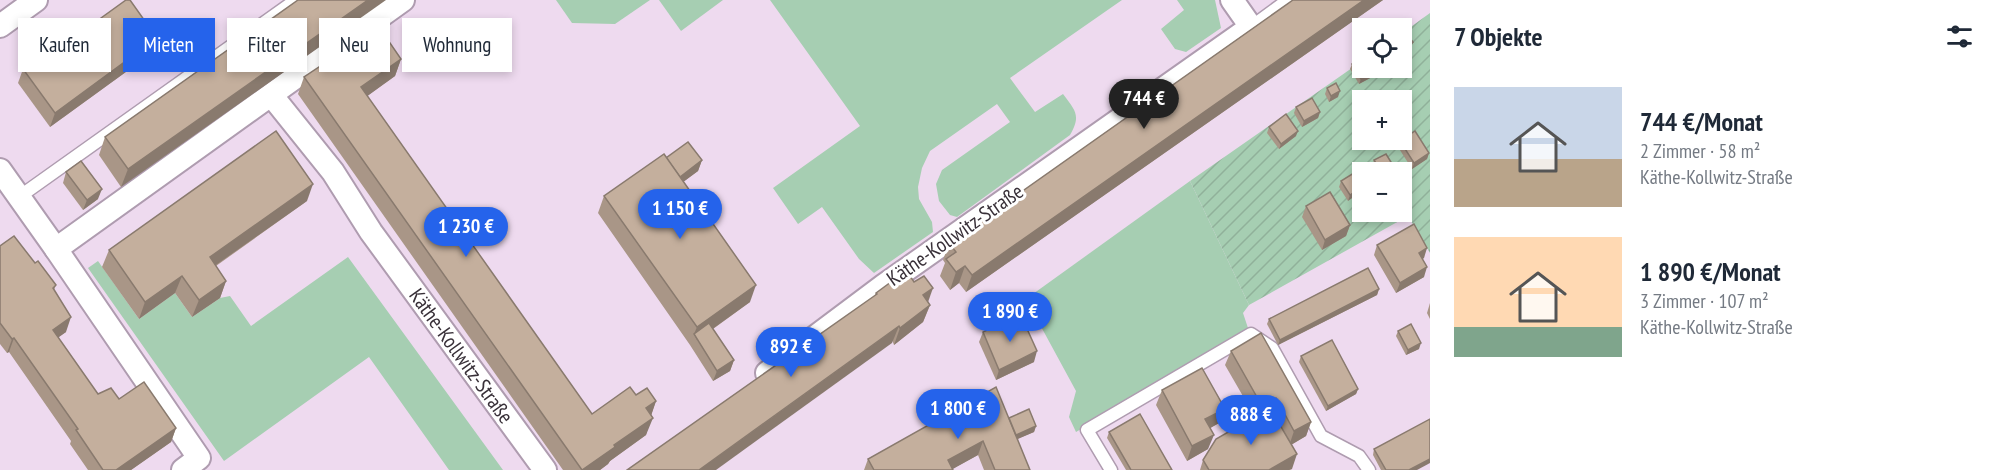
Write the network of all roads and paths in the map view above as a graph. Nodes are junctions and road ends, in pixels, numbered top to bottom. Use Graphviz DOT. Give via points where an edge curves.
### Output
graph roads {
  1 [pos="36,0"];
  2 [pos="296,0"];
  3 [pos="403,0"];
  4 [pos="1232,0"];
  5 [pos="1288,0"];
  6 [pos="0,27"];
  7 [pos="1251,27"];
  8 [pos="272,96"];
  9 [pos="0,170"];
  10 [pos="19,197"];
  11 [pos="56,249"];
  12 [pos="751,385"];
  13 [pos="197,466"];
  14 [pos="545,470"];
  15 [pos="1111,470"];
  16 [pos="1369,470"];
  1 -- 6 [label="street"];
  2 -- 10 [label="lane"];
  3 -- 8 [label="street"];
  4 -- 7 [label="street"];
  5 -- 7 [label="lane"];
  7 -- 12 [label="street, Käthe-Kollwitz-Straße" via="883,286"];
  8 -- 11 [label="street"];
  8 -- 14 [label="street, Käthe-Kollwitz-Straße" via="333,172 372,232"];
  9 -- 10 [label="street"];
  10 -- 11 [label="street"];
  11 -- 13 [label="street"];
  15 -- 16 [label="lane" via="1087,430 1251,334 1272,348 1321,436 1359,456"];
}
